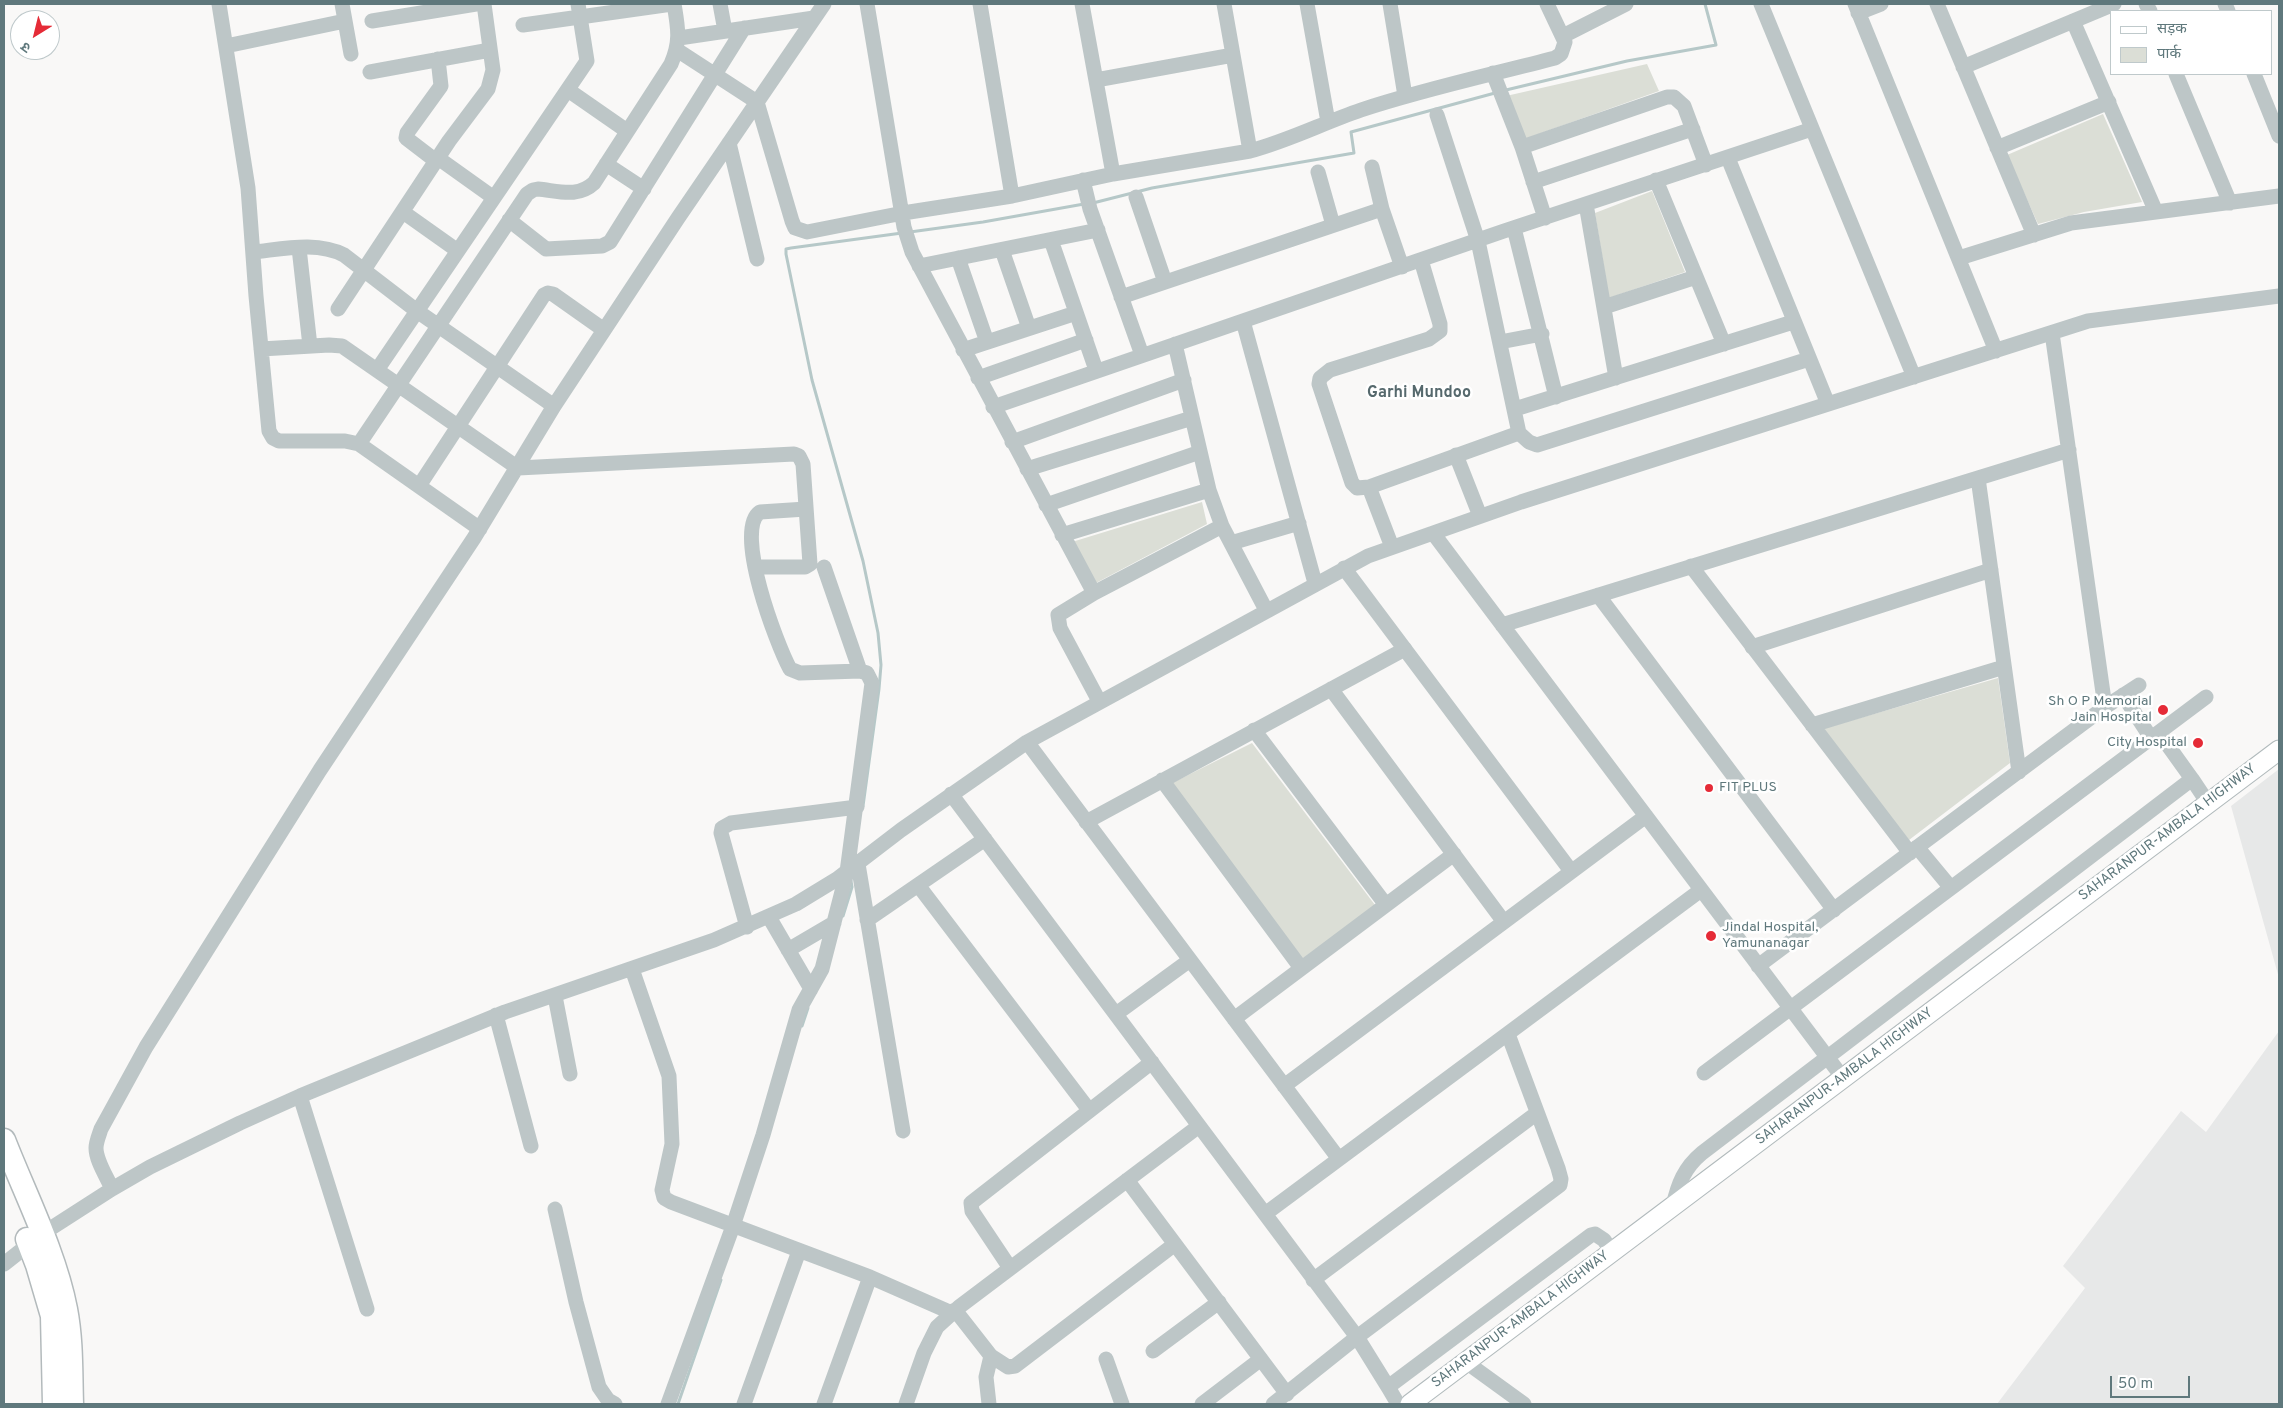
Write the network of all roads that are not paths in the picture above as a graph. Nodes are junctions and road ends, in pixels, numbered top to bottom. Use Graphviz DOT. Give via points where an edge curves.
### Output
graph roads {
  1 [pos="219,4"];
  2 [pos="342,4"];
  3 [pos="476,4"];
  4 [pos="484,4"];
  5 [pos="673,4"];
  6 [pos="720,4"];
  7 [pos="824,4"];
  8 [pos="867,4"];
  9 [pos="980,4"];
  10 [pos="1082,4"];
  11 [pos="1224,4"];
  12 [pos="1307,4"];
  13 [pos="1390,4"];
  14 [pos="1547,4"];
  15 [pos="1626,4"];
  16 [pos="1762,4"];
  17 [pos="1881,4"];
  18 [pos="1937,4"];
  19 [pos="2114,4"];
  20 [pos="457,5"];
  21 [pos="1857,8"];
  22 [pos="579,10"];
  23 [pos="814,18"];
  24 [pos="345,21"];
  25 [pos="372,21"];
  26 [pos="2074,21"];
  27 [pos="523,25"];
  28 [pos="744,28"];
  29 [pos="725,31"];
  30 [pos="1563,36"];
  31 [pos="678,44"];
  32 [pos="226,46"];
  33 [pos="490,50"];
  34 [pos="351,54"];
  35 [pos="1233,55"];
  36 [pos="438,59"];
  37 [pos="1963,67"];
  38 [pos="370,72"];
  39 [pos="715,74"];
  40 [pos="2176,75"];
  41 [pos="2254,75"];
  42 [pos="1096,80"];
  43 [pos="1497,85"];
  44 [pos="568,90"];
  45 [pos="1405,96"];
  46 [pos="757,102"];
  47 [pos="2109,102"];
  48 [pos="1437,115"];
  49 [pos="1328,122"];
  50 [pos="1693,128"];
  51 [pos="1812,129"];
  52 [pos="627,131"];
  53 [pos="2279,136"];
  54 [pos="729,143"];
  55 [pos="1522,147"];
  56 [pos="1997,148"];
  57 [pos="1250,151"];
  58 [pos="1728,158"];
  59 [pos="437,159"];
  60 [pos="606,164"];
  61 [pos="1706,165"];
  62 [pos="1372,167"];
  63 [pos="1318,172"];
  64 [pos="1113,174"];
  65 [pos="1083,180"];
  66 [pos="1656,180"];
  67 [pos="1533,182"];
  68 [pos="644,189"];
  69 [pos="1012,196"];
  70 [pos="2279,196"];
  71 [pos="1136,197"];
  72 [pos="494,198"];
  73 [pos="2230,203"];
  74 [pos="1586,204"];
  75 [pos="1382,209"];
  76 [pos="403,212"];
  77 [pos="2156,212"];
  78 [pos="1545,218"];
  79 [pos="509,220"];
  80 [pos="1334,225"];
  81 [pos="905,226"];
  82 [pos="1514,228"];
  83 [pos="1098,230"];
  84 [pos="2034,234"];
  85 [pos="1051,240"];
  86 [pos="1478,241"];
  87 [pos="299,248"];
  88 [pos="1002,250"];
  89 [pos="458,251"];
  90 [pos="253,252"];
  91 [pos="958,258"];
  92 [pos="1959,258"];
  93 [pos="757,259"];
  94 [pos="1421,260"];
  95 [pos="919,266"];
  96 [pos="1402,267"];
  97 [pos="363,271"];
  98 [pos="1696,277"];
  99 [pos="1165,282"];
  100 [pos="2279,296"];
  101 [pos="1121,297"];
  102 [pos="1604,307"];
  103 [pos="338,309"];
  104 [pos="417,311"];
  105 [pos="1076,313"];
  106 [pos="1243,321"];
  107 [pos="1793,322"];
  108 [pos="438,326"];
  109 [pos="1030,328"];
  110 [pos="604,330"];
  111 [pos="2052,333"];
  112 [pos="1542,334"];
  113 [pos="1086,340"];
  114 [pos="987,342"];
  115 [pos="1500,342"];
  116 [pos="1175,344"];
  117 [pos="1724,344"];
  118 [pos="310,346"];
  119 [pos="262,349"];
  120 [pos="963,350"];
  121 [pos="1996,351"];
  122 [pos="1142,355"];
  123 [pos="1809,359"];
  124 [pos="498,365"];
  125 [pos="377,370"];
  126 [pos="1096,370"];
  127 [pos="1914,377"];
  128 [pos="978,378"];
  129 [pos="1616,378"];
  130 [pos="1184,380"];
  131 [pos="398,385"];
  132 [pos="1556,397"];
  133 [pos="1828,404"];
  134 [pos="554,406"];
  135 [pos="993,407"];
  136 [pos="1515,409"];
  137 [pos="1192,418"];
  138 [pos="457,426"];
  139 [pos="1519,432"];
  140 [pos="1012,442"];
  141 [pos="359,444"];
  142 [pos="2069,450"];
  143 [pos="1200,452"];
  144 [pos="1456,455"];
  145 [pos="518,468"];
  146 [pos="1026,469"];
  147 [pos="1978,478"];
  148 [pos="419,486"];
  149 [pos="1369,487"];
  150 [pos="1209,490"];
  151 [pos="1046,506"];
  152 [pos="806,509"];
  153 [pos="1480,516"];
  154 [pos="1299,523"];
  155 [pos="1222,526"];
  156 [pos="480,529"];
  157 [pos="1433,533"];
  158 [pos="1062,535"];
  159 [pos="1230,543"];
  160 [pos="1392,547"];
  161 [pos="755,566"];
  162 [pos="1691,566"];
  163 [pos="824,567"];
  164 [pos="1344,568"];
  165 [pos="1991,570"];
  166 [pos="1315,583"];
  167 [pos="1094,593"];
  168 [pos="1598,595"];
  169 [pos="1266,610"];
  170 [pos="1502,625"];
  171 [pos="1752,647"];
  172 [pos="1405,648"];
  173 [pos="2004,667"];
  174 [pos="860,671"];
  175 [pos="2139,685"];
  176 [pos="1331,689"];
  177 [pos="2124,695"];
  178 [pos="2206,696"];
  179 [pos="1098,701"];
  180 [pos="2106,707"];
  181 [pos="1812,725"];
  182 [pos="1254,730"];
  183 [pos="2155,736"];
  184 [pos="1027,742"];
  185 [pos="2279,750"];
  186 [pos="2019,772"];
  187 [pos="2192,779"];
  188 [pos="1162,780"];
  189 [pos="951,794"];
  190 [pos="2208,803"];
  191 [pos="857,807"];
  192 [pos="1646,816"];
  193 [pos="1086,822"];
  194 [pos="985,840"];
  195 [pos="1914,850"];
  196 [pos="1454,854"];
  197 [pos="852,868"];
  198 [pos="1571,872"];
  199 [pos="918,885"];
  200 [pos="1950,888"];
  201 [pos="1701,890"];
  202 [pos="1386,905"];
  203 [pos="1834,910"];
  204 [pos="769,917"];
  205 [pos="866,920"];
  206 [pos="1504,922"];
  207 [pos="834,923"];
  208 [pos="747,926"];
  209 [pos="788,950"];
  210 [pos="1190,960"];
  211 [pos="1758,966"];
  212 [pos="1301,968"];
  213 [pos="632,969"];
  214 [pos="811,989"];
  215 [pos="555,996"];
  216 [pos="1790,1008"];
  217 [pos="1116,1014"];
  218 [pos="496,1015"];
  219 [pos="1234,1019"];
  220 [pos="1508,1034"];
  221 [pos="1827,1057"];
  222 [pos="1152,1062"];
  223 [pos="1704,1073"];
  224 [pos="570,1074"];
  225 [pos="1843,1078"];
  226 [pos="1284,1086"];
  227 [pos="300,1096"];
  228 [pos="1090,1110"];
  229 [pos="1537,1113"];
  230 [pos="1199,1126"];
  231 [pos="902,1131"];
  232 [pos="4,1140"];
  233 [pos="531,1146"];
  234 [pos="1339,1159"];
  235 [pos="4,1179"];
  236 [pos="1127,1180"];
  237 [pos="112,1189"];
  238 [pos="1673,1206"];
  239 [pos="555,1209"];
  240 [pos="1265,1214"];
  241 [pos="738,1228"];
  242 [pos="36,1239"];
  243 [pos="1175,1244"];
  244 [pos="799,1251"];
  245 [pos="1612,1252"];
  246 [pos="4,1264"];
  247 [pos="1010,1268"];
  248 [pos="870,1277"];
  249 [pos="1313,1280"];
  250 [pos="1219,1302"];
  251 [pos="367,1309"];
  252 [pos="953,1312"];
  253 [pos="1356,1337"];
  254 [pos="1153,1351"];
  255 [pos="992,1356"];
  256 [pos="1106,1359"];
  257 [pos="1261,1359"];
  258 [pos="1466,1362"];
  259 [pos="1388,1387"];
  260 [pos="1287,1394"];
  261 [pos="54,1404"];
  262 [pos="72,1404"];
  263 [pos="615,1404"];
  264 [pos="668,1404"];
  265 [pos="744,1404"];
  266 [pos="824,1404"];
  267 [pos="906,1404"];
  268 [pos="989,1404"];
  269 [pos="1122,1404"];
  270 [pos="1202,1404"];
  271 [pos="1273,1404"];
  272 [pos="1398,1404"];
  273 [pos="1410,1404"];
  274 [pos="1524,1404"];
  1 -- 32 [label="street"];
  2 -- 24 [label="street"];
  3 -- 20 [label="street"];
  4 -- 33 [label="street"];
  5 -- 22 [label="street"];
  5 -- 31 [label="street"];
  6 -- 29 [label="street"];
  7 -- 23 [label="street"];
  8 -- 81 [label="street"];
  9 -- 69 [label="street"];
  10 -- 42 [label="street"];
  11 -- 35 [label="street"];
  12 -- 49 [label="street"];
  13 -- 45 [label="street"];
  14 -- 30 [label="street"];
  15 -- 30 [label="street"];
  16 -- 51 [label="street"];
  17 -- 21 [label="street"];
  18 -- 37 [label="street"];
  19 -- 26 [label="street"];
  20 -- 25 [label="street"];
  21 -- 92 [label="street"];
  22 -- 27 [label="street"];
  22 -- 44 [label="street" via="587,61"];
  23 -- 28 [label="street"];
  23 -- 46 [label="street"];
  24 -- 32 [label="street"];
  24 -- 34 [label="street"];
  26 -- 37 [label="street"];
  26 -- 47 [label="street"];
  28 -- 29 [label="street"];
  28 -- 39 [label="street"];
  29 -- 31 [label="street"];
  30 -- 43 [label="street" via="1565,42 1561,54"];
  31 -- 39 [label="street"];
  31 -- 52 [label="street" via="671,64"];
  32 -- 90 [label="street" via="248,188"];
  33 -- 36 [label="street"];
  33 -- 59 [label="street" via="494,70 488,89"];
  35 -- 42 [label="street"];
  35 -- 57 [label="street"];
  36 -- 38 [label="street"];
  36 -- 59 [label="street" via="441,86 406,138"];
  37 -- 56 [label="street"];
  39 -- 46 [label="street"];
  39 -- 68 [label="street"];
  40 -- 73 [label="street"];
  41 -- 53 [label="street"];
  42 -- 64 [label="street"];
  43 -- 45 [label="street"];
  43 -- 55 [label="street"];
  44 -- 52 [label="street"];
  44 -- 72 [label="street"];
  45 -- 49 [label="street"];
  46 -- 54 [label="street"];
  46 -- 81 [label="street" via="795,228 806,232"];
  47 -- 56 [label="street"];
  47 -- 77 [label="street"];
  48 -- 86 [label="street"];
  49 -- 57 [label="street"];
  50 -- 55 [label="street" via="1680,100 1667,97"];
  50 -- 61 [label="street"];
  50 -- 67 [label="street"];
  51 -- 58 [label="street"];
  51 -- 127 [label="street"];
  52 -- 60 [label="street"];
  54 -- 93 [label="street"];
  54 -- 110 [label="street"];
  55 -- 67 [label="street"];
  56 -- 84 [label="street"];
  57 -- 64 [label="street"];
  58 -- 61 [label="street"];
  58 -- 107 [label="street"];
  59 -- 72 [label="street"];
  59 -- 76 [label="street"];
  60 -- 68 [label="street"];
  60 -- 79 [label="street" via="586,191 533,190"];
  61 -- 66 [label="street"];
  62 -- 75 [label="street"];
  63 -- 80 [label="street"];
  64 -- 65 [label="street"];
  65 -- 69 [label="street"];
  65 -- 83 [label="street"];
  66 -- 74 [label="street"];
  66 -- 98 [label="street"];
  67 -- 78 [label="street"];
  68 -- 79 [label="street" via="616,234 602,246 546,249"];
  69 -- 81 [label="street"];
  70 -- 73 [label="street"];
  71 -- 99 [label="street"];
  72 -- 89 [label="street"];
  73 -- 77 [label="street"];
  74 -- 78 [label="street"];
  74 -- 102 [label="street"];
  75 -- 80 [label="street"];
  75 -- 96 [label="street"];
  76 -- 89 [label="street"];
  76 -- 97 [label="street"];
  77 -- 84 [label="street" via="2071,223"];
  78 -- 82 [label="street"];
  79 -- 108 [label="street"];
  80 -- 99 [label="street"];
  81 -- 95 [label="street"];
  82 -- 86 [label="street"];
  82 -- 112 [label="street"];
  83 -- 85 [label="street"];
  83 -- 101 [label="street"];
  84 -- 92 [label="street"];
  85 -- 88 [label="street"];
  85 -- 105 [label="street"];
  86 -- 94 [label="street"];
  86 -- 115 [label="street"];
  87 -- 90 [label="street"];
  87 -- 97 [label="street" via="332,249"];
  87 -- 118 [label="street"];
  88 -- 91 [label="street"];
  88 -- 109 [label="street"];
  89 -- 104 [label="street"];
  90 -- 119 [label="street"];
  91 -- 95 [label="street"];
  91 -- 114 [label="street"];
  92 -- 121 [label="street"];
  94 -- 96 [label="street"];
  94 -- 149 [label="street" via="1440,331 1429,339 1330,370 1320,378 1319,384 1352,482 1357,488"];
  95 -- 120 [label="street"];
  96 -- 106 [label="street"];
  97 -- 103 [label="street"];
  97 -- 104 [label="street"];
  98 -- 102 [label="street"];
  98 -- 117 [label="street"];
  99 -- 101 [label="street"];
  100 -- 111 [label="street" via="2088,321"];
  101 -- 122 [label="street"];
  102 -- 129 [label="street"];
  104 -- 108 [label="street"];
  104 -- 125 [label="street"];
  105 -- 109 [label="street"];
  105 -- 113 [label="street"];
  106 -- 116 [label="street"];
  106 -- 154 [label="street"];
  107 -- 117 [label="street"];
  107 -- 123 [label="street"];
  108 -- 124 [label="street"];
  108 -- 131 [label="street"];
  109 -- 114 [label="street"];
  110 -- 124 [label="street" via="548,293"];
  110 -- 134 [label="street"];
  111 -- 121 [label="street"];
  111 -- 142 [label="street"];
  112 -- 115 [label="street"];
  112 -- 132 [label="street"];
  113 -- 126 [label="street"];
  113 -- 128 [label="street"];
  114 -- 120 [label="street"];
  115 -- 136 [label="street"];
  116 -- 122 [label="street"];
  116 -- 130 [label="street"];
  117 -- 129 [label="street"];
  118 -- 119 [label="street"];
  118 -- 125 [label="street" via="342,346"];
  119 -- 141 [label="street" via="269,431 273,438 279,441"];
  120 -- 128 [label="street"];
  121 -- 127 [label="street"];
  122 -- 126 [label="street"];
  123 -- 133 [label="street"];
  123 -- 139 [label="street" via="1537,445"];
  124 -- 134 [label="street"];
  124 -- 138 [label="street"];
  125 -- 131 [label="street"];
  126 -- 135 [label="street"];
  127 -- 133 [label="street"];
  128 -- 135 [label="street"];
  129 -- 132 [label="street"];
  130 -- 137 [label="street"];
  130 -- 140 [label="street"];
  131 -- 138 [label="street"];
  131 -- 141 [label="street"];
  132 -- 136 [label="street"];
  133 -- 153 [label="street"];
  134 -- 145 [label="street"];
  135 -- 140 [label="street"];
  136 -- 139 [label="street"];
  137 -- 143 [label="street"];
  137 -- 146 [label="street"];
  138 -- 145 [label="street"];
  138 -- 148 [label="street"];
  139 -- 144 [label="street"];
  140 -- 146 [label="street"];
  141 -- 148 [label="street"];
  142 -- 147 [label="street"];
  142 -- 180 [label="street"];
  143 -- 150 [label="street"];
  143 -- 151 [label="street"];
  144 -- 149 [label="street"];
  144 -- 153 [label="street"];
  145 -- 152 [label="street" via="794,454 803,464"];
  145 -- 156 [label="street"];
  146 -- 151 [label="street"];
  147 -- 162 [label="street"];
  147 -- 165 [label="street"];
  148 -- 156 [label="street"];
  149 -- 160 [label="street"];
  150 -- 155 [label="street"];
  150 -- 158 [label="street"];
  151 -- 158 [label="street"];
  152 -- 161 [label="street" via="760,512 756,515 752,528"];
  152 -- 161 [label="street" via="808,567"];
  153 -- 157 [label="street"];
  154 -- 159 [label="street"];
  154 -- 166 [label="street"];
  155 -- 159 [label="street"];
  155 -- 167 [label="street"];
  156 -- 237 [label="street" via="314,778 146,1047 100,1129 96,1148"];
  157 -- 160 [label="street"];
  157 -- 170 [label="street"];
  158 -- 167 [label="street"];
  159 -- 169 [label="street"];
  160 -- 164 [label="street"];
  161 -- 174 [label="street" via="770,622 790,669 800,673"];
  162 -- 168 [label="street"];
  162 -- 171 [label="street"];
  163 -- 174 [label="street"];
  164 -- 166 [label="street"];
  164 -- 172 [label="street"];
  165 -- 171 [label="street"];
  165 -- 173 [label="street"];
  166 -- 169 [label="street"];
  167 -- 179 [label="street" via="1062,611 1057,622"];
  168 -- 170 [label="street"];
  168 -- 203 [label="street"];
  169 -- 179 [label="street"];
  170 -- 192 [label="street"];
  171 -- 181 [label="street"];
  172 -- 176 [label="street"];
  172 -- 198 [label="street"];
  173 -- 181 [label="street"];
  173 -- 186 [label="street"];
  174 -- 191 [label="street" via="867,673 872,682"];
  175 -- 177 [label="street"];
  176 -- 182 [label="street"];
  176 -- 196 [label="street"];
  177 -- 180 [label="street"];
  177 -- 183 [label="street"];
  178 -- 183 [label="street"];
  179 -- 184 [label="street"];
  180 -- 186 [label="street"];
  181 -- 195 [label="street"];
  182 -- 188 [label="street"];
  182 -- 202 [label="street"];
  183 -- 187 [label="street"];
  183 -- 200 [label="street"];
  184 -- 189 [label="street"];
  184 -- 193 [label="street"];
  185 -- 190 [label="main road, SAHARANPUR-AMBALA HIGHWAY"];
  186 -- 195 [label="street"];
  187 -- 190 [label="street"];
  187 -- 221 [label="street"];
  188 -- 193 [label="street"];
  188 -- 212 [label="street"];
  189 -- 194 [label="street"];
  189 -- 197 [label="street"];
  190 -- 225 [label="main road, SAHARANPUR-AMBALA HIGHWAY"];
  191 -- 197 [label="street"];
  191 -- 208 [label="street" via="731,823 722,828"];
  192 -- 198 [label="street"];
  192 -- 201 [label="street"];
  193 -- 210 [label="street"];
  194 -- 199 [label="street"];
  194 -- 217 [label="street"];
  195 -- 200 [label="street"];
  195 -- 203 [label="street"];
  196 -- 202 [label="street"];
  196 -- 206 [label="street"];
  197 -- 204 [label="street" via="815,894"];
  197 -- 205 [label="street"];
  197 -- 207 [label="street"];
  198 -- 206 [label="street"];
  199 -- 205 [label="street"];
  199 -- 228 [label="street"];
  200 -- 216 [label="street"];
  201 -- 211 [label="street"];
  201 -- 220 [label="street"];
  202 -- 212 [label="street"];
  203 -- 211 [label="street"];
  204 -- 208 [label="street"];
  204 -- 209 [label="street"];
  205 -- 231 [label="street"];
  206 -- 226 [label="street"];
  207 -- 209 [label="street"];
  207 -- 214 [label="street" via="822,969"];
  208 -- 213 [label="street"];
  209 -- 214 [label="street"];
  210 -- 217 [label="street"];
  210 -- 219 [label="street"];
  211 -- 216 [label="street"];
  212 -- 219 [label="street"];
  213 -- 215 [label="street"];
  213 -- 241 [label="street" via="669,1076 672,1144 662,1190 664,1198"];
  214 -- 241 [label="street" via="799,1010"];
  215 -- 218 [label="street"];
  215 -- 224 [label="street"];
  216 -- 221 [label="street"];
  216 -- 223 [label="street"];
  217 -- 222 [label="street"];
  218 -- 227 [label="street"];
  218 -- 233 [label="street"];
  219 -- 226 [label="street"];
  220 -- 229 [label="street"];
  220 -- 234 [label="street"];
  221 -- 225 [label="street"];
  221 -- 238 [label="street" via="1692,1161 1678,1184"];
  222 -- 228 [label="street"];
  222 -- 230 [label="street"];
  225 -- 238 [label="main road, SAHARANPUR-AMBALA HIGHWAY"];
  226 -- 234 [label="street"];
  227 -- 237 [label="street" via="212,1136"];
  227 -- 251 [label="street"];
  228 -- 247 [label="street" via="971,1203 972,1211"];
  229 -- 249 [label="street"];
  229 -- 253 [label="street" via="1558,1168 1560,1185"];
  230 -- 236 [label="street"];
  230 -- 240 [label="street"];
  232 -- 242 [label="highway"];
  234 -- 240 [label="street"];
  235 -- 242 [label="highway"];
  236 -- 243 [label="street"];
  236 -- 247 [label="street"];
  237 -- 242 [label="street"];
  238 -- 245 [label="main road, SAHARANPUR-AMBALA HIGHWAY"];
  239 -- 263 [label="street" via="600,1387 608,1400"];
  240 -- 249 [label="street"];
  241 -- 244 [label="street"];
  241 -- 264 [label="street"];
  242 -- 246 [label="street"];
  242 -- 261 [label="highway" via="52,1316"];
  242 -- 262 [label="highway" via="54,1264 66,1309"];
  243 -- 250 [label="street"];
  243 -- 255 [label="street" via="1015,1366 1002,1365"];
  244 -- 248 [label="street"];
  244 -- 265 [label="street"];
  245 -- 258 [label="main road, SAHARANPUR-AMBALA HIGHWAY"];
  245 -- 259 [label="street" via="1599,1236 1591,1235"];
  247 -- 252 [label="street"];
  248 -- 252 [label="street"];
  248 -- 266 [label="street"];
  249 -- 253 [label="street"];
  250 -- 254 [label="street"];
  250 -- 257 [label="street"];
  252 -- 255 [label="street"];
  252 -- 267 [label="street" via="937,1327 928,1344"];
  253 -- 259 [label="street"];
  253 -- 260 [label="street"];
  255 -- 268 [label="street" via="986,1376"];
  256 -- 269 [label="street"];
  257 -- 260 [label="street"];
  257 -- 270 [label="street"];
  258 -- 273 [label="main road, SAHARANPUR-AMBALA HIGHWAY"];
  258 -- 274 [label="street"];
  259 -- 272 [label="street"];
  260 -- 271 [label="street"];
}
